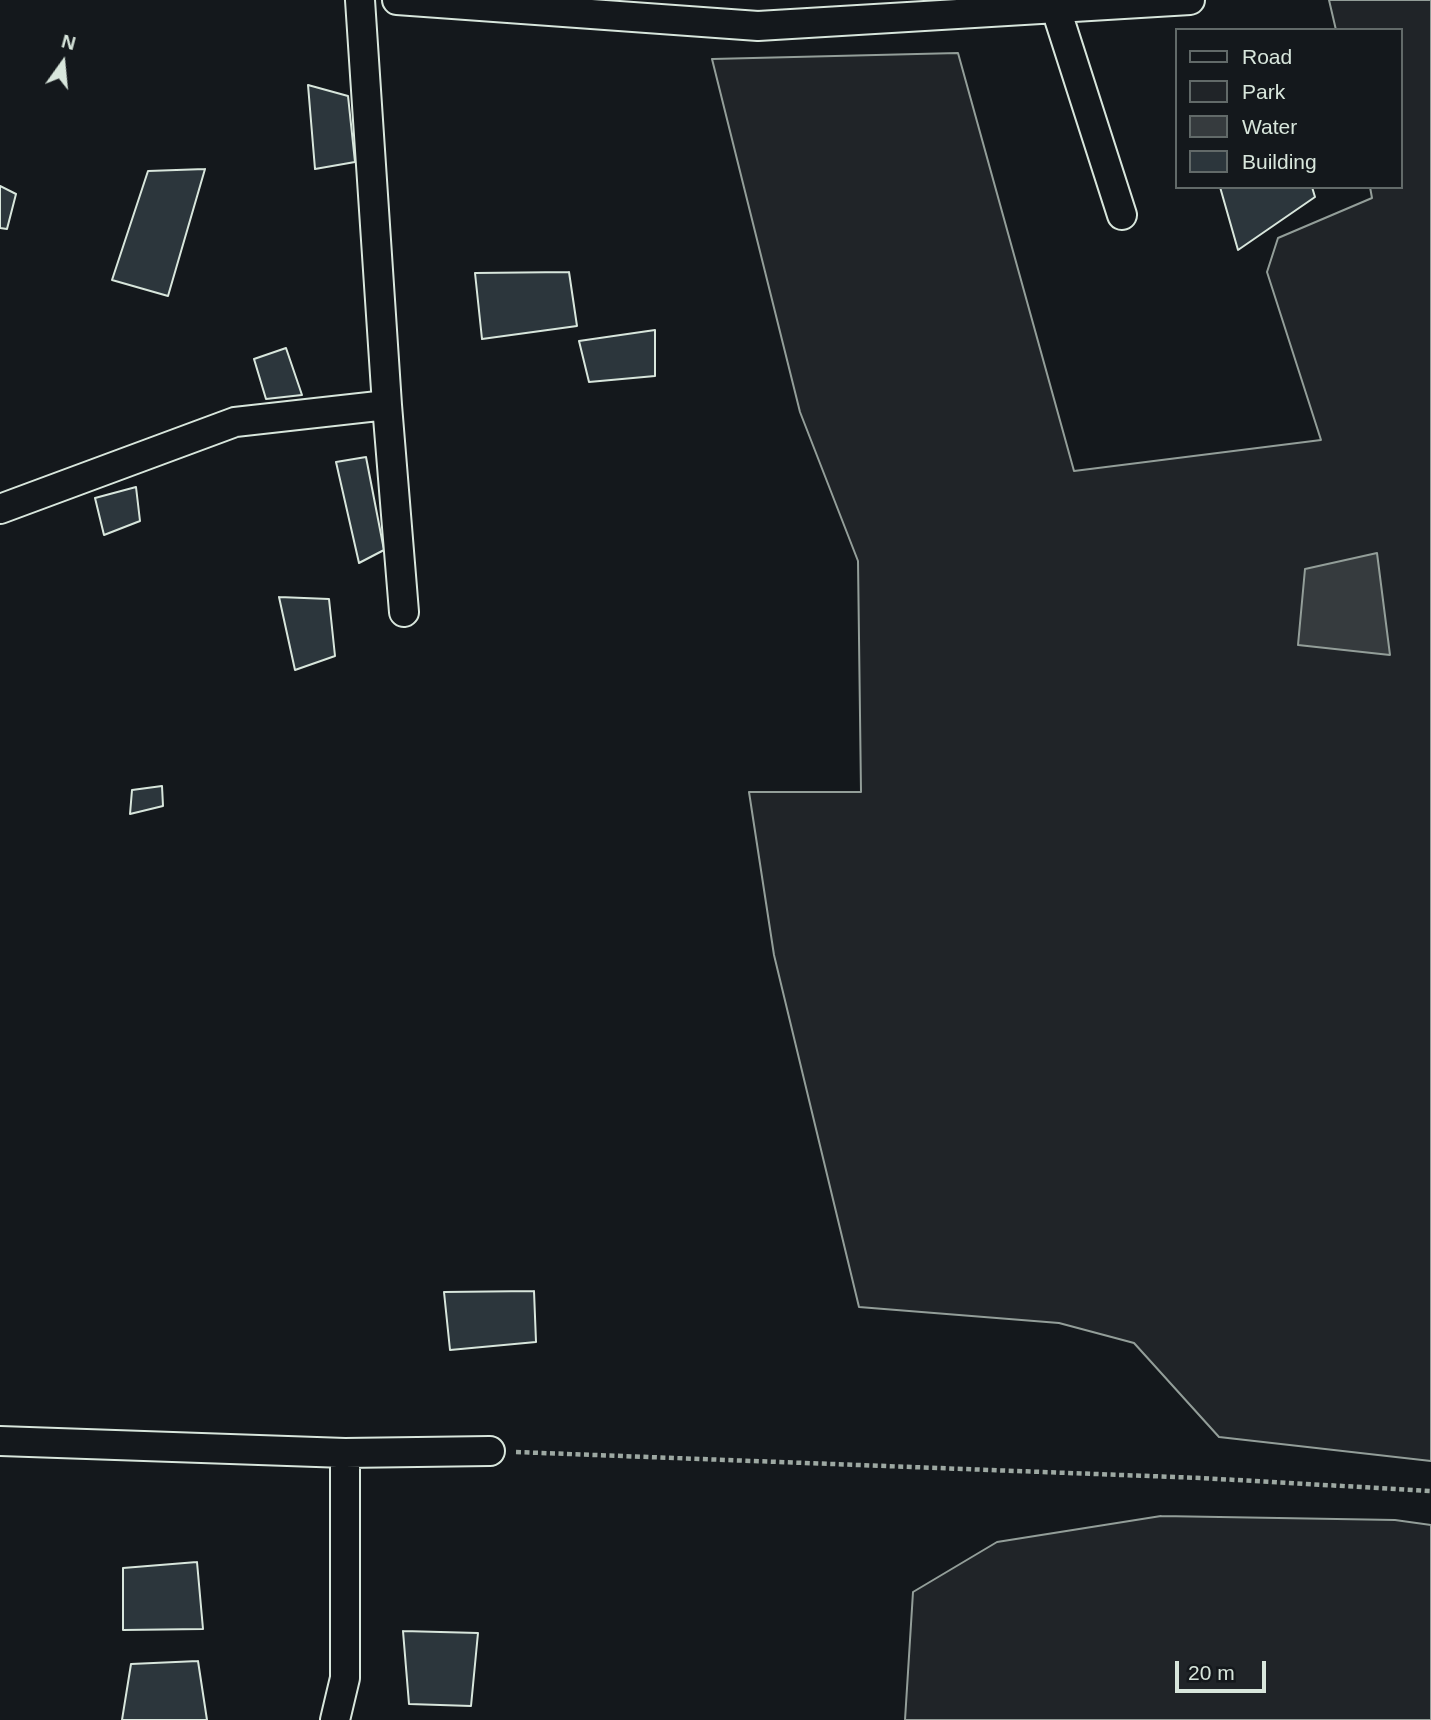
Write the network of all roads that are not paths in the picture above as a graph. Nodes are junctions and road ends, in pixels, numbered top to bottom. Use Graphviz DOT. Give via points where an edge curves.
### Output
graph roads {
  1 [pos="360,0"];
  2 [pos="397,0"];
  3 [pos="1190,0"];
  4 [pos="1056,4"];
  5 [pos="642,9"];
  6 [pos="1122,215"];
  7 [pos="387,405"];
  8 [pos="0,509"];
  9 [pos="404,612"];
  10 [pos="0,1441"];
  11 [pos="490,1451"];
  12 [pos="345,1453"];
  13 [pos="335,1720"];
  1 -- 7 [label="street"];
  2 -- 5 [label="street"];
  3 -- 4 [label="street"];
  4 -- 5 [label="street" via="758,26"];
  4 -- 6 [label="street"];
  7 -- 8 [label="street" via="234,422"];
  7 -- 9 [label="street"];
  10 -- 12 [label="street"];
  11 -- 12 [label="street"];
  12 -- 13 [label="street" via="345,1678"];
}
